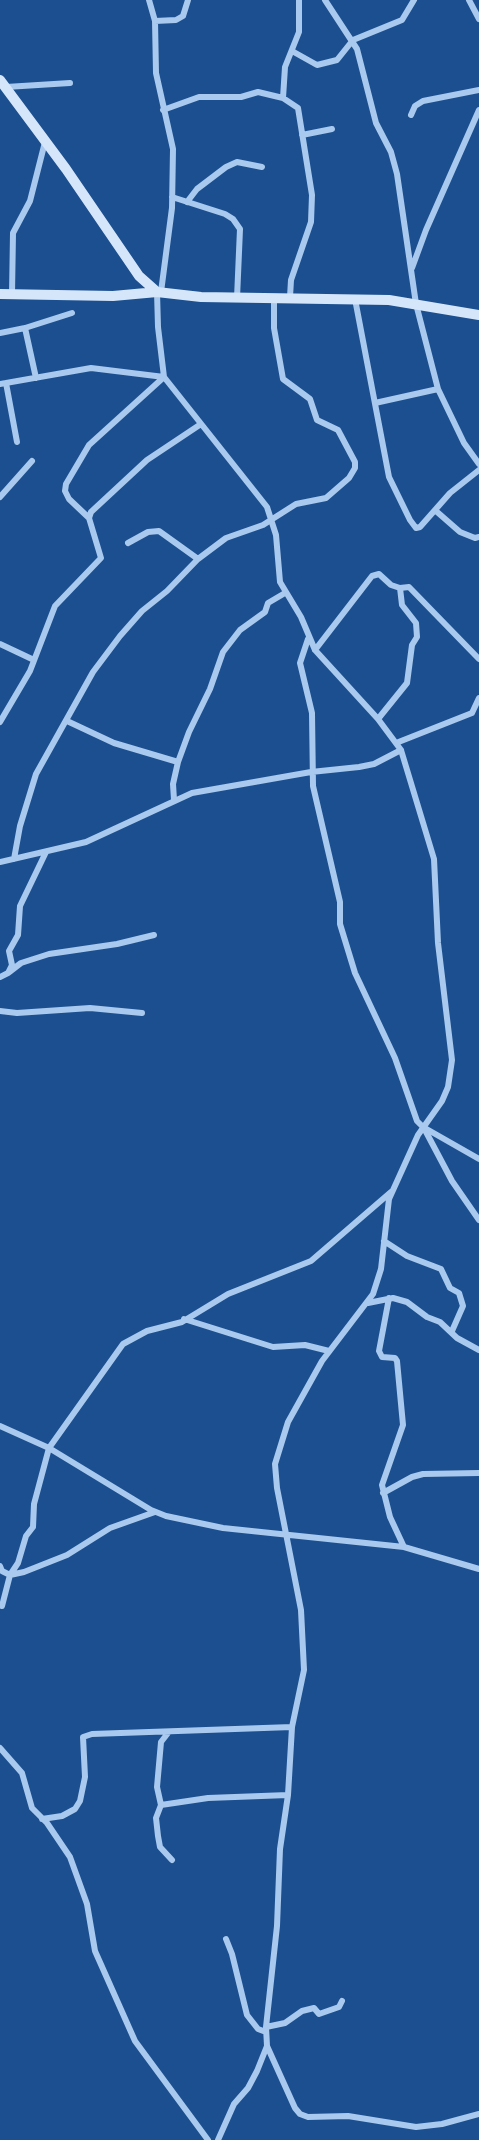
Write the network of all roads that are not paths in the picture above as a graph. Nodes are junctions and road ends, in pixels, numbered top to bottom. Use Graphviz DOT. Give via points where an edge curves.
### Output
graph roads {
  1 [pos="149,0"];
  2 [pos="188,0"];
  3 [pos="299,0"];
  4 [pos="325,0"];
  5 [pos="414,0"];
  6 [pos="469,0"];
  7 [pos="479,19"];
  8 [pos="155,21"];
  9 [pos="352,40"];
  10 [pos="292,51"];
  11 [pos="3,83"];
  12 [pos="70,83"];
  13 [pos="479,90"];
  14 [pos="283,98"];
  15 [pos="163,110"];
  16 [pos="479,111"];
  17 [pos="411,115"];
  18 [pos="333,129"];
  19 [pos="302,135"];
  20 [pos="46,142"];
  21 [pos="262,167"];
  22 [pos="172,197"];
  23 [pos="187,202"];
  24 [pos="412,269"];
  25 [pos="159,292"];
  26 [pos="0,294"];
  27 [pos="12,294"];
  28 [pos="290,297"];
  29 [pos="237,298"];
  30 [pos="274,298"];
  31 [pos="354,298"];
  32 [pos="416,304"];
  33 [pos="72,313"];
  34 [pos="479,315"];
  35 [pos="25,328"];
  36 [pos="0,333"];
  37 [pos="164,377"];
  38 [pos="36,378"];
  39 [pos="3,384"];
  40 [pos="438,389"];
  41 [pos="375,403"];
  42 [pos="201,424"];
  43 [pos="17,442"];
  44 [pos="32,461"];
  45 [pos="479,465"];
  46 [pos="479,470"];
  47 [pos="0,496"];
  48 [pos="436,511"];
  49 [pos="90,518"];
  50 [pos="272,519"];
  51 [pos="479,537"];
  52 [pos="128,543"];
  53 [pos="198,559"];
  54 [pos="400,588"];
  55 [pos="285,592"];
  56 [pos="308,639"];
  57 [pos="0,644"];
  58 [pos="315,650"];
  59 [pos="479,659"];
  60 [pos="34,660"];
  61 [pos="479,698"];
  62 [pos="378,718"];
  63 [pos="67,721"];
  64 [pos="0,722"];
  65 [pos="396,743"];
  66 [pos="401,750"];
  67 [pos="178,762"];
  68 [pos="311,772"];
  69 [pos="174,800"];
  70 [pos="46,852"];
  71 [pos="14,859"];
  72 [pos="0,862"];
  73 [pos="154,935"];
  74 [pos="8,973"];
  75 [pos="0,977"];
  76 [pos="0,1011"];
  77 [pos="141,1012"];
  78 [pos="423,1127"];
  79 [pos="479,1159"];
  80 [pos="393,1190"];
  81 [pos="476,1210"];
  82 [pos="479,1220"];
  83 [pos="384,1241"];
  84 [pos="389,1298"];
  85 [pos="368,1303"];
  86 [pos="183,1319"];
  87 [pos="453,1331"];
  88 [pos="479,1350"];
  89 [pos="329,1351"];
  90 [pos="0,1426"];
  91 [pos="49,1448"];
  92 [pos="479,1473"];
  93 [pos="383,1493"];
  94 [pos="156,1512"];
  95 [pos="288,1533"];
  96 [pos="404,1547"];
  97 [pos="0,1566"];
  98 [pos="479,1569"];
  99 [pos="10,1575"];
  100 [pos="2,1606"];
  101 [pos="292,1727"];
  102 [pos="168,1733"];
  103 [pos="0,1748"];
  104 [pos="288,1795"];
  105 [pos="161,1805"];
  106 [pos="42,1819"];
  107 [pos="172,1860"];
  108 [pos="226,1939"];
  109 [pos="342,2001"];
  110 [pos="266,2030"];
  111 [pos="267,2046"];
  112 [pos="479,2114"];
  113 [pos="208,2140"];
  114 [pos="218,2140"];
  1 -- 8 [label="street"];
  2 -- 8 [label="street" via="183,16"];
  3 -- 10 [label="street" via="300,23"];
  4 -- 9 [label="street"];
  5 -- 9 [label="street" via="402,20"];
  6 -- 7 [label="street"];
  8 -- 15 [label="street" via="155,63"];
  9 -- 10 [label="street" via="342,56 327,64 317,64"];
  9 -- 24 [label="street" via="376,123 397,174"];
  10 -- 14 [label="street" via="285,67"];
  11 -- 12 [label="street"];
  11 -- 20 [label="street"];
  13 -- 17 [label="street" via="423,101"];
  14 -- 15 [label="street" via="258,92 241,98 199,97"];
  14 -- 19 [label="street" via="297,107"];
  15 -- 22 [label="street" via="173,149"];
  16 -- 24 [label="street"];
  18 -- 19 [label="street"];
  19 -- 28 [label="street" via="310,172 310,222 291,280"];
  20 -- 25 [label="street" via="139,276"];
  20 -- 27 [label="street" via="30,201 13,233"];
  21 -- 23 [label="street" via="237,162 226,167"];
  22 -- 23 [label="street"];
  22 -- 25 [label="street" via="168,253"];
  23 -- 29 [label="street" via="225,214 240,229"];
  24 -- 32 [label="street"];
  25 -- 27 [label="street" via="113,296"];
  25 -- 29 [label="street"];
  25 -- 37 [label="street" via="158,327"];
  26 -- 27 [label="street"];
  28 -- 30 [label="street"];
  28 -- 31 [label="street"];
  29 -- 30 [label="street"];
  30 -- 50 [label="street" via="275,340 283,379 310,399 317,420 338,430 355,462 349,478 326,498 296,504"];
  31 -- 32 [label="street"];
  31 -- 41 [label="street"];
  32 -- 34 [label="street"];
  32 -- 40 [label="street"];
  33 -- 35 [label="street"];
  35 -- 36 [label="street"];
  35 -- 38 [label="street"];
  37 -- 38 [label="street" via="91,368"];
  37 -- 42 [label="street"];
  37 -- 49 [label="street" via="89,445 66,484 69,499"];
  38 -- 39 [label="street"];
  39 -- 43 [label="street"];
  40 -- 41 [label="street"];
  40 -- 45 [label="street"];
  41 -- 48 [label="street" via="389,477 410,520 420,527"];
  42 -- 49 [label="street" via="147,460 100,503"];
  42 -- 50 [label="street" via="259,494"];
  44 -- 47 [label="street"];
  46 -- 48 [label="street" via="450,493"];
  48 -- 51 [label="street" via="460,532"];
  49 -- 60 [label="street" via="101,558 55,606"];
  50 -- 53 [label="street" via="226,538"];
  50 -- 55 [label="street" via="280,582"];
  52 -- 53 [label="street" via="148,532 159,531"];
  53 -- 63 [label="street" via="120,636 93,672"];
  54 -- 58 [label="street" via="379,574 372,576"];
  54 -- 59 [label="street" via="409,587"];
  54 -- 62 [label="street" via="402,605 416,623 417,636 412,645 407,683"];
  55 -- 56 [label="street" via="301,617"];
  55 -- 67 [label="street" via="268,603 265,612 240,630 223,651"];
  56 -- 58 [label="street"];
  56 -- 68 [label="street" via="300,663 312,713"];
  57 -- 60 [label="street"];
  58 -- 62 [label="street"];
  60 -- 64 [label="street"];
  61 -- 65 [label="street" via="472,713"];
  62 -- 65 [label="street"];
  63 -- 67 [label="street" via="133,750"];
  63 -- 71 [label="street" via="36,774"];
  65 -- 66 [label="street"];
  66 -- 68 [label="street" via="374,764"];
  66 -- 78 [label="street" via="434,859 441,967 452,1053 448,1087"];
  67 -- 69 [label="street"];
  68 -- 69 [label="street" via="192,793"];
  68 -- 78 [label="street" via="340,902 340,924 355,973 395,1058 411,1109"];
  69 -- 70 [label="street" via="86,842"];
  70 -- 71 [label="street"];
  70 -- 74 [label="street" via="20,906"];
  71 -- 72 [label="street"];
  73 -- 74 [label="street" via="49,954 21,963"];
  74 -- 75 [label="street"];
  76 -- 77 [label="street" via="90,1008"];
  78 -- 79 [label="street"];
  78 -- 80 [label="street"];
  78 -- 81 [label="street" via="452,1181"];
  80 -- 83 [label="street"];
  80 -- 86 [label="street" via="321,1256 228,1294"];
  81 -- 82 [label="street"];
  83 -- 85 [label="street" via="381,1269"];
  83 -- 87 [label="street" via="407,1256 441,1269 464,1306"];
  84 -- 85 [label="street"];
  84 -- 87 [label="street" via="407,1302"];
  84 -- 93 [label="street" via="379,1351 382,1357 397,1361 403,1425 384,1476"];
  85 -- 89 [label="street"];
  86 -- 89 [label="street" via="273,1347 304,1345"];
  86 -- 91 [label="street" via="123,1344"];
  87 -- 88 [label="street" via="457,1338"];
  89 -- 95 [label="street" via="288,1422 275,1464"];
  90 -- 91 [label="street"];
  91 -- 94 [label="street"];
  91 -- 99 [label="street" via="34,1504 33,1527"];
  92 -- 93 [label="street" via="423,1474"];
  93 -- 96 [label="street"];
  94 -- 95 [label="street" via="192,1523"];
  94 -- 99 [label="street" via="110,1528 67,1555"];
  95 -- 96 [label="street"];
  95 -- 101 [label="street" via="304,1653"];
  96 -- 98 [label="street"];
  97 -- 99 [label="street"];
  99 -- 100 [label="street"];
  101 -- 102 [label="street"];
  101 -- 104 [label="street"];
  102 -- 105 [label="street" via="161,1742 157,1787"];
  102 -- 106 [label="street" via="83,1737 85,1778 80,1801 62,1816"];
  103 -- 106 [label="street" via="22,1773 28,1803"];
  104 -- 105 [label="street" via="208,1798"];
  104 -- 110 [label="street" via="280,1848"];
  105 -- 107 [label="street" via="156,1818 158,1836 160,1846"];
  106 -- 113 [label="street" via="70,1857 87,1904 95,1951 135,2041"];
  108 -- 110 [label="street" via="247,2015 258,2030"];
  109 -- 110 [label="street" via="339,2007 319,2014 314,2008 302,2011"];
  110 -- 111 [label="street"];
  111 -- 112 [label="street" via="295,2108 308,2117 348,2116 416,2127"];
  111 -- 114 [label="street"];
}
